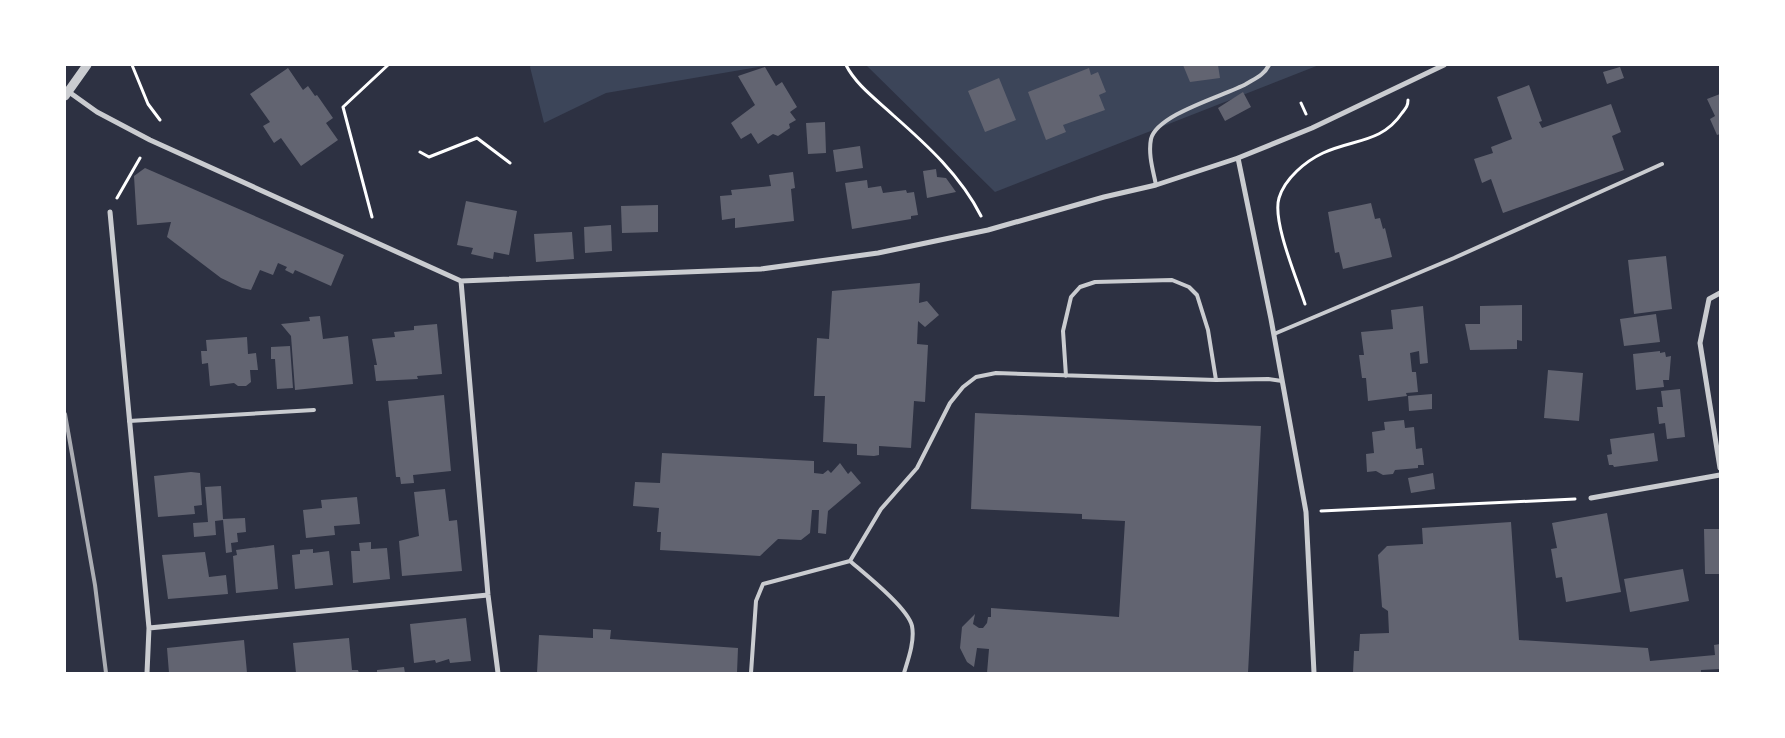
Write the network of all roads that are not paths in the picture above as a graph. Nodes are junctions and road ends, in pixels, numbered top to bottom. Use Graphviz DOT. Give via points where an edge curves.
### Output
graph roads {
  1 [pos="88,65"];
  2 [pos="1269,65"];
  3 [pos="1444,65"];
  4 [pos="67,94"];
  5 [pos="1238,158"];
  6 [pos="1662,164"];
  7 [pos="1156,185"];
  8 [pos="110,212"];
  9 [pos="461,281"];
  10 [pos="1720,293"];
  11 [pos="1274,334"];
  12 [pos="1066,376"];
  13 [pos="1216,380"];
  14 [pos="1282,381"];
  15 [pos="314,410"];
  16 [pos="129,421"];
  17 [pos="1720,468"];
  18 [pos="1720,475"];
  19 [pos="1591,498"];
  20 [pos="850,561"];
  21 [pos="488,595"];
  22 [pos="148,628"];
  23 [pos="147,673"];
  24 [pos="498,673"];
  25 [pos="751,673"];
  26 [pos="904,673"];
  27 [pos="1314,673"];
  1 -- 4 [label="street"];
  2 -- 7 [label="lane" via="1266,73 1179,113 1160,126 1152,137 1150,150"];
  3 -- 5 [label="street" via="1312,128"];
  4 -- 9 [label="street" via="150,140"];
  5 -- 7 [label="street"];
  5 -- 11 [label="street"];
  6 -- 11 [label="lane" via="1454,258"];
  7 -- 9 [label="street" via="988,230 878,253 761,269"];
  8 -- 16 [label="street"];
  9 -- 21 [label="street"];
  10 -- 17 [label="street" via="1709,299 1700,342"];
  11 -- 14 [label="street"];
  12 -- 13 [label="lane"];
  12 -- 13 [label="lane" via="1063,331 1071,297 1080,287 1095,282 1172,280 1189,287 1197,295 1208,330"];
  12 -- 20 [label="lane" via="996,373 976,377 963,387 950,403 917,468 881,509"];
  13 -- 14 [label="lane"];
  14 -- 27 [label="street" via="1306,512"];
  15 -- 16 [label="lane"];
  16 -- 22 [label="street"];
  18 -- 19 [label="street"];
  20 -- 25 [label="lane" via="763,584 756,601"];
  20 -- 26 [label="lane" via="898,605 912,626 910,653"];
  21 -- 22 [label="street"];
  21 -- 24 [label="street"];
  22 -- 23 [label="street"];
}
